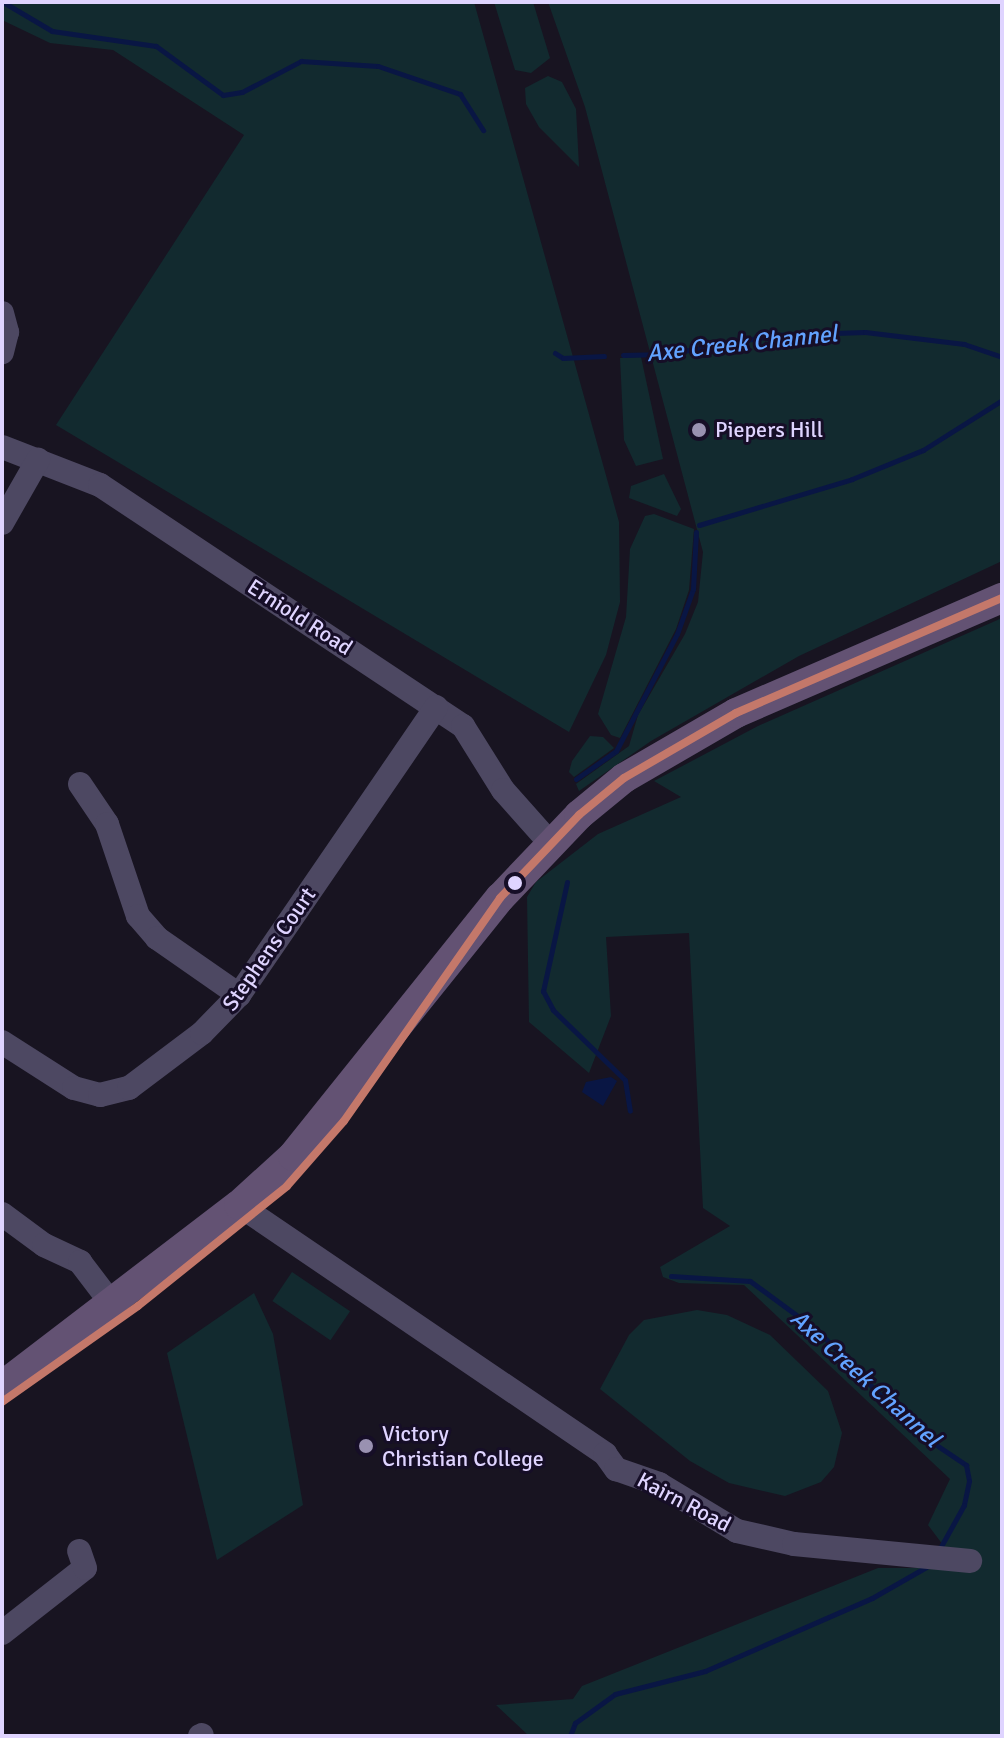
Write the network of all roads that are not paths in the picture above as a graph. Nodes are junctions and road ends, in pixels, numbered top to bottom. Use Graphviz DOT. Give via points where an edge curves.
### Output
graph roads {
  1 [pos="2,313"];
  2 [pos="2,352"];
  3 [pos="2,447"];
  4 [pos="38,460"];
  5 [pos="2,523"];
  6 [pos="1002,598"];
  7 [pos="436,707"];
  8 [pos="80,784"];
  9 [pos="551,844"];
  10 [pos="239,995"];
  11 [pos="2,1042"];
  12 [pos="245,1211"];
  13 [pos="2,1214"];
  14 [pos="112,1304"];
  15 [pos="2,1386"];
  16 [pos="2,1402"];
  17 [pos="970,1561"];
  18 [pos="86,1569"];
  19 [pos="2,1633"];
  1 -- 2 [label="street" via="7,332"];
  3 -- 4 [label="street, Erniold Road"];
  4 -- 5 [label="street"];
  4 -- 7 [label="street, Erniold Road" via="112,493"];
  6 -- 9 [label="main road" via="710,728 624,778"];
  7 -- 9 [label="street, Erniold Road" via="470,733 503,790"];
  7 -- 10 [label="street, Stephens Court"];
  8 -- 10 [label="street" via="107,824 138,916 157,938"];
  9 -- 12 [label="main road" via="331,1115"];
  10 -- 11 [label="street, Stephens Court" via="202,1033 129,1088 111,1094 74,1088"];
  12 -- 14 [label="main road"];
  12 -- 16 [label="main road"];
  12 -- 17 [label="street, Kairn Road" via="605,1454 616,1469 659,1484 737,1531 794,1544"];
  13 -- 14 [label="street" via="44,1245 80,1262"];
  14 -- 15 [label="main road"];
  18 -- 19 [label="street"];
}
